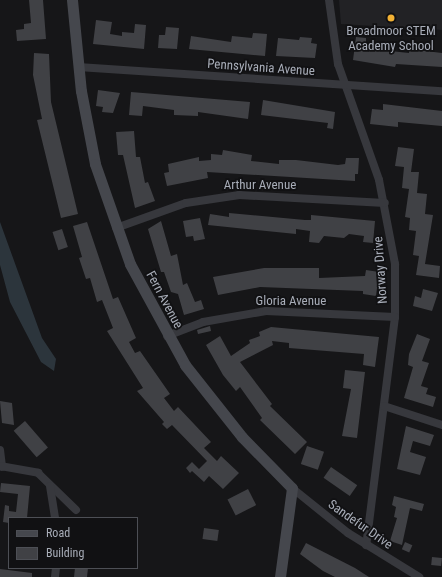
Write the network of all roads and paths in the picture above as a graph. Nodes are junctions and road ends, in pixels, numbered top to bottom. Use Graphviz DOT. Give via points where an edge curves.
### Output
graph roads {
  1 [pos="72,0"];
  2 [pos="329,0"];
  3 [pos="78,68"];
  4 [pos="344,85"];
  5 [pos="442,91"];
  6 [pos="385,203"];
  7 [pos="116,228"];
  8 [pos="395,317"];
  9 [pos="167,336"];
  10 [pos="384,406"];
  11 [pos="442,425"];
  12 [pos="0,450"];
  13 [pos="1,467"];
  14 [pos="50,486"];
  15 [pos="292,488"];
  16 [pos="76,510"];
  17 [pos="55,517"];
  18 [pos="366,545"];
  19 [pos="280,577"];
  20 [pos="419,577"];
  1 -- 3 [label="street, Fern Avenue"];
  2 -- 4 [label="street, Norway Drive"];
  3 -- 4 [label="street, Pennsylvania Avenue"];
  3 -- 7 [label="street, Fern Avenue" via="95,164"];
  4 -- 5 [label="street, Pennsylvania Avenue"];
  4 -- 6 [label="street, Norway Drive"];
  6 -- 7 [label="street, Arthur Avenue" via="239,194 186,203"];
  6 -- 8 [label="street, Norway Drive" via="395,264"];
  7 -- 9 [label="street, Fern Avenue"];
  8 -- 9 [label="street, Gloria Avenue" via="266,311 203,322"];
  8 -- 10 [label="street, Norway Drive"];
  9 -- 15 [label="street, Fern Avenue" via="208,397"];
  10 -- 11 [label="street"];
  10 -- 18 [label="street, Norway Drive"];
  12 -- 13 [label="street"];
  13 -- 14 [label="street" via="38,472"];
  14 -- 16 [label="street"];
  14 -- 17 [label="street"];
  15 -- 18 [label="street, Sandefur Drive"];
  15 -- 19 [label="street"];
  18 -- 20 [label="street, Sandefur Drive"];
}
